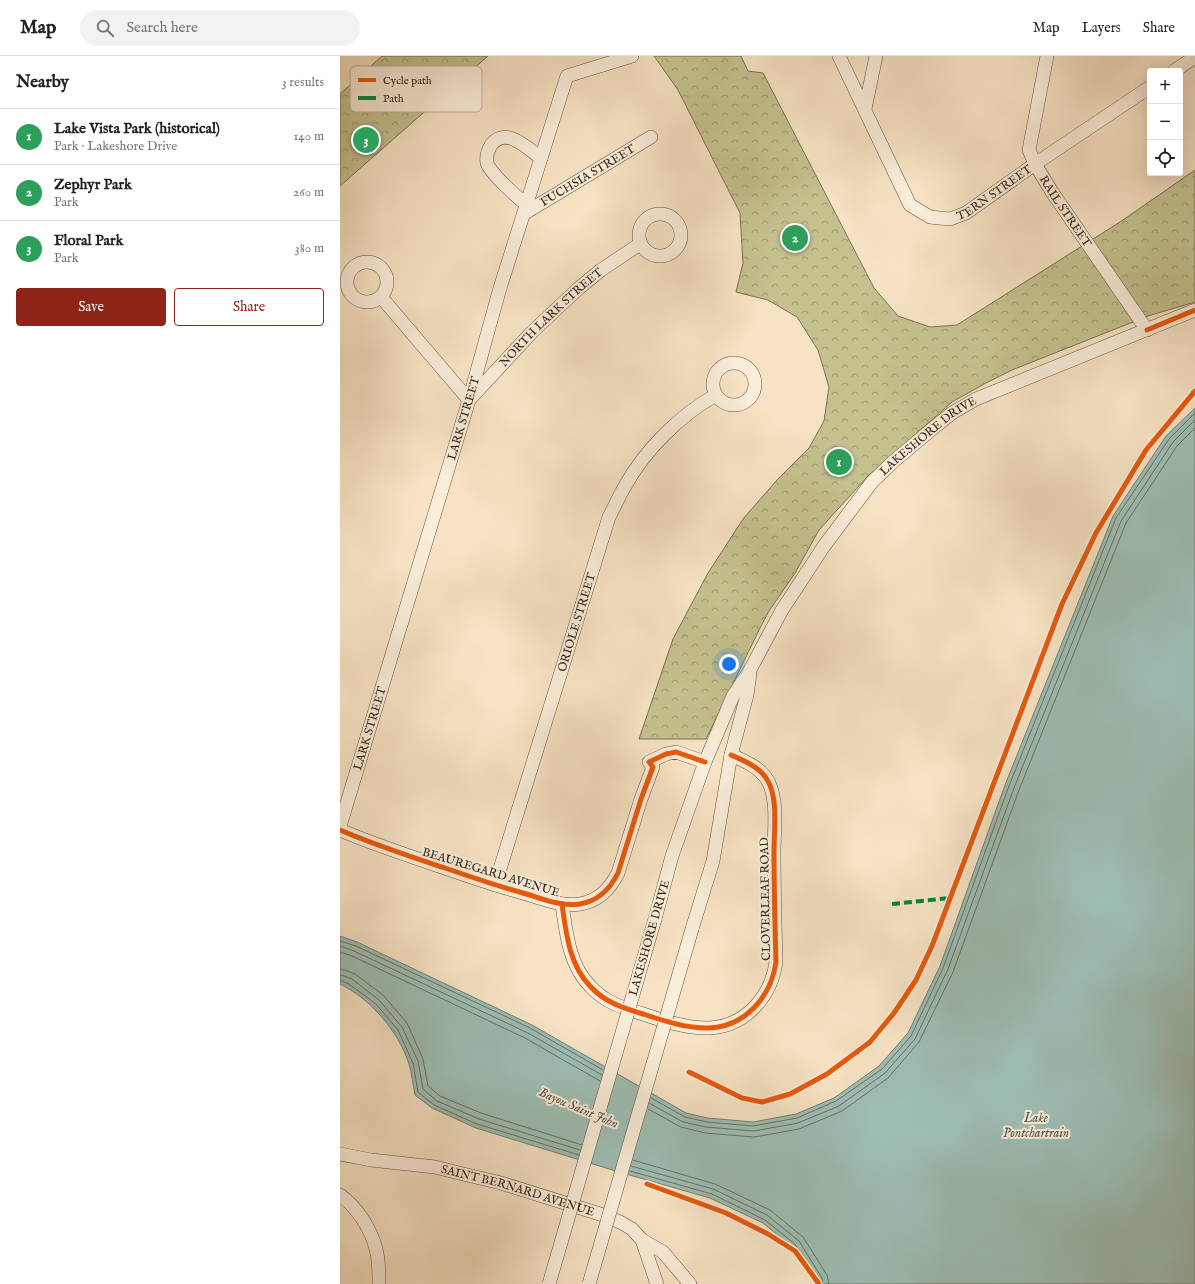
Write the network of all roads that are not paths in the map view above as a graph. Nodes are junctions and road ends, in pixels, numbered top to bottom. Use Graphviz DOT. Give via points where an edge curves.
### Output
graph roads {
  1 [pos="632,56"];
  2 [pos="839,56"];
  3 [pos="876,56"];
  4 [pos="1047,56"];
  5 [pos="1195,57"];
  6 [pos="1178,68"];
  7 [pos="1147,90"];
  8 [pos="865,109"];
  9 [pos="651,137"];
  10 [pos="541,158"];
  11 [pos="1035,164"];
  12 [pos="526,209"];
  13 [pos="640,244"];
  14 [pos="381,297"];
  15 [pos="1195,310"];
  16 [pos="1147,330"];
  17 [pos="716,395"];
  18 [pos="469,400"];
  19 [pos="750,670"];
  20 [pos="730,755"];
  21 [pos="705,762"];
  22 [pos="340,826"];
  23 [pos="340,830"];
  24 [pos="495,885"];
  25 [pos="562,904"];
  26 [pos="340,1154"];
  27 [pos="340,1195"];
  28 [pos="642,1240"];
  29 [pos="379,1284"];
  30 [pos="549,1284"];
  31 [pos="589,1284"];
  32 [pos="657,1284"];
  33 [pos="690,1284"];
  1 -- 10 [label="street, LARK STREET" via="567,76"];
  2 -- 8 [label="street, TERN STREET"];
  3 -- 8 [label="street"];
  4 -- 11 [label="street, RAIL STREET" via="1029,150"];
  5 -- 6 [label="street"];
  7 -- 11 [label="street, TERN STREET"];
  8 -- 11 [label="street, TERN STREET" via="910,205 930,217 950,219 966,213"];
  9 -- 12 [label="street, FUCHSIA STREET"];
  10 -- 12 [label="street, LARK STREET"];
  10 -- 12 [label="street" via="522,143 506,137 492,144 488,151 487,162 491,169"];
  11 -- 16 [label="street, RAIL STREET"];
  12 -- 18 [label="street, LARK STREET" via="500,288"];
  13 -- 18 [label="street, NORTH LARK STREET" via="579,288 532,332"];
  14 -- 18 [label="street"];
  15 -- 16 [label="street, LAKESHORE DRIVE"];
  16 -- 19 [label="street, LAKESHORE DRIVE" via="976,399 952,413 894,461 872,482 824,546 782,610"];
  17 -- 24 [label="street, ORIOLE STREET" via="681,419 640,462 609,516"];
  18 -- 22 [label="street, LARK STREET"];
  19 -- 20 [label="street, LAKESHORE DRIVE" via="747,695"];
  19 -- 21 [label="street, LAKESHORE DRIVE" via="733,696"];
  20 -- 25 [label="street, CLOVERLEAF ROAD" via="745,761 764,774 774,801 776,962 770,985 755,1007 726,1024 696,1027 654,1018 608,1001 589,986 578,971 567,938"];
  20 -- 31 [label="street, LAKESHORE DRIVE, bridge" via="713,861"];
  21 -- 25 [label="street, BEAUREGARD AVENUE" via="676,752 649,762 653,766 622,863 612,884 600,896 591,900 580,904"];
  21 -- 30 [label="street, LAKESHORE DRIVE, bridge" via="672,856"];
  23 -- 24 [label="street, BEAUREGARD AVENUE" via="394,852"];
  24 -- 25 [label="street, BEAUREGARD AVENUE"];
  26 -- 28 [label="street, SAINT BERNARD AVENUE" via="435,1167 500,1183 603,1215 632,1229"];
  27 -- 29 [label="street" via="356,1210 372,1237 376,1250"];
  28 -- 32 [label="street, SAINT BERNARD AVENUE"];
  28 -- 33 [label="street" via="663,1252"];
}
